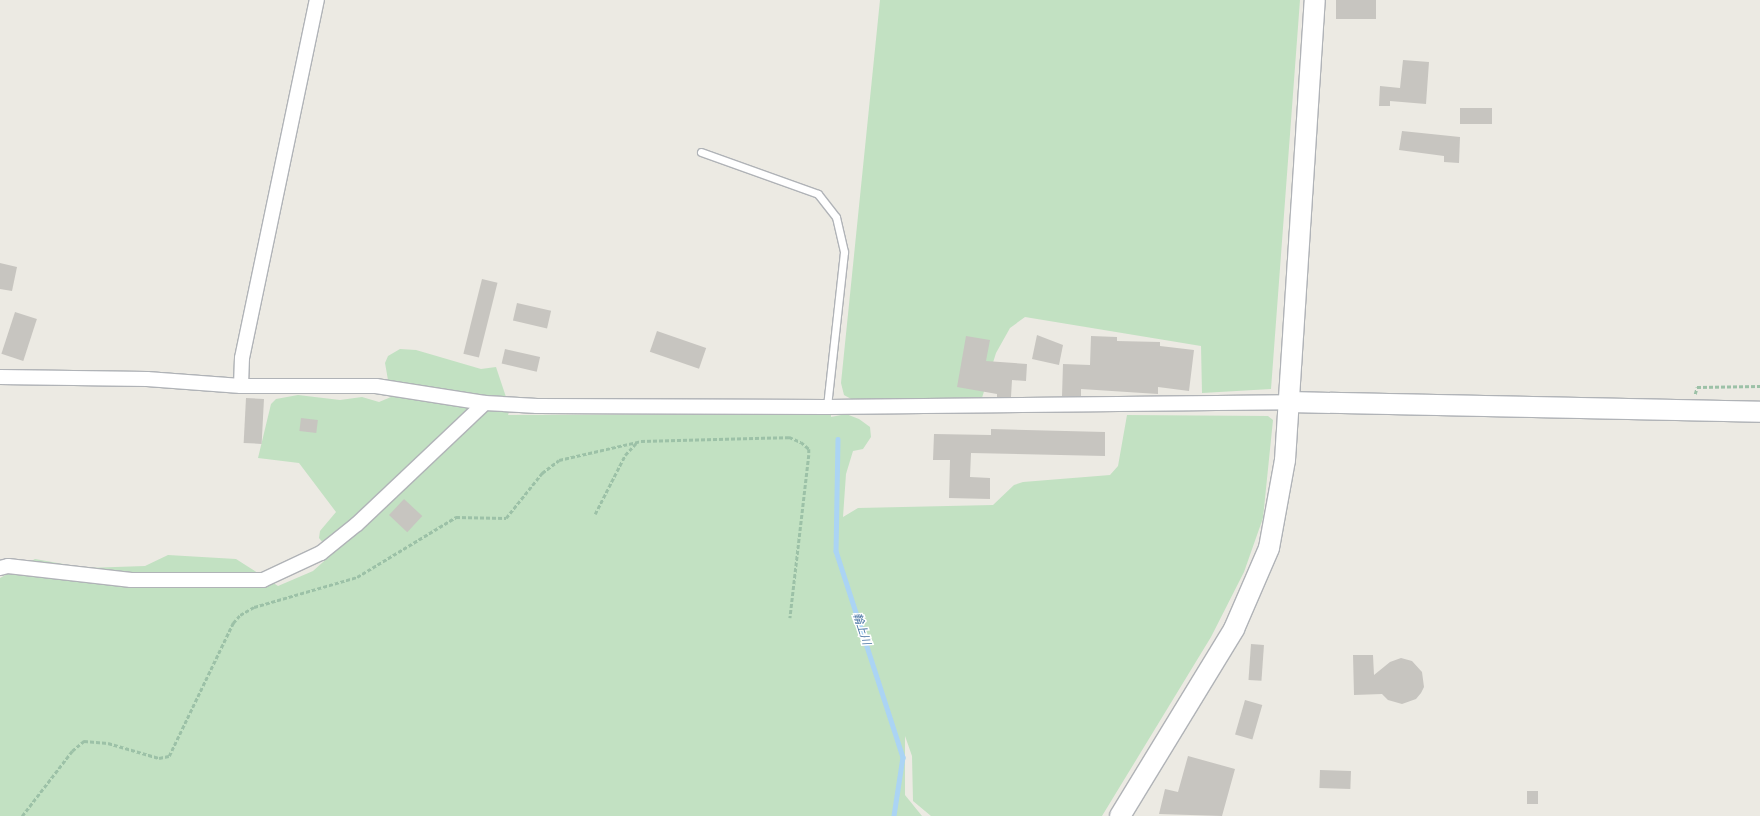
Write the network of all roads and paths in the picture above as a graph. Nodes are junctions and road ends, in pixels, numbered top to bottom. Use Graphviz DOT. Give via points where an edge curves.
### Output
graph roads {
  1 [pos="317,0"];
  2 [pos="1315,0"];
  3 [pos="701,152"];
  4 [pos="0,377"];
  5 [pos="242,386"];
  6 [pos="1760,386"];
  7 [pos="1289,402"];
  8 [pos="486,403"];
  9 [pos="827,408"];
  10 [pos="1691,410"];
  11 [pos="1760,412"];
  12 [pos="636,442"];
  13 [pos="595,514"];
  14 [pos="0,568"];
  15 [pos="790,618"];
  16 [pos="22,816"];
  17 [pos="1120,816"];
  1 -- 5 [label="street" via="242,358"];
  2 -- 7 [label="street"];
  3 -- 9 [label="lane" via="818,194 836,217 844,252"];
  4 -- 5 [label="street" via="147,379"];
  5 -- 8 [label="street" via="376,386"];
  6 -- 10 [label="path" via="1697,387"];
  7 -- 9 [label="street"];
  7 -- 10 [label="street"];
  7 -- 17 [label="street" via="1281,488 1269,548 1234,629"];
  8 -- 9 [label="street"];
  8 -- 14 [label="street" via="357,524 321,553 263,580 131,580 8,566"];
  10 -- 11 [label="street"];
  12 -- 13 [label="path" via="625,455"];
  12 -- 15 [label="path" via="789,437 809,449"];
  12 -- 16 [label="path" via="552,463 506,518 456,517 357,577 254,607 240,615 233,623 169,756 159,758 108,743 84,741 72,751"];
}
